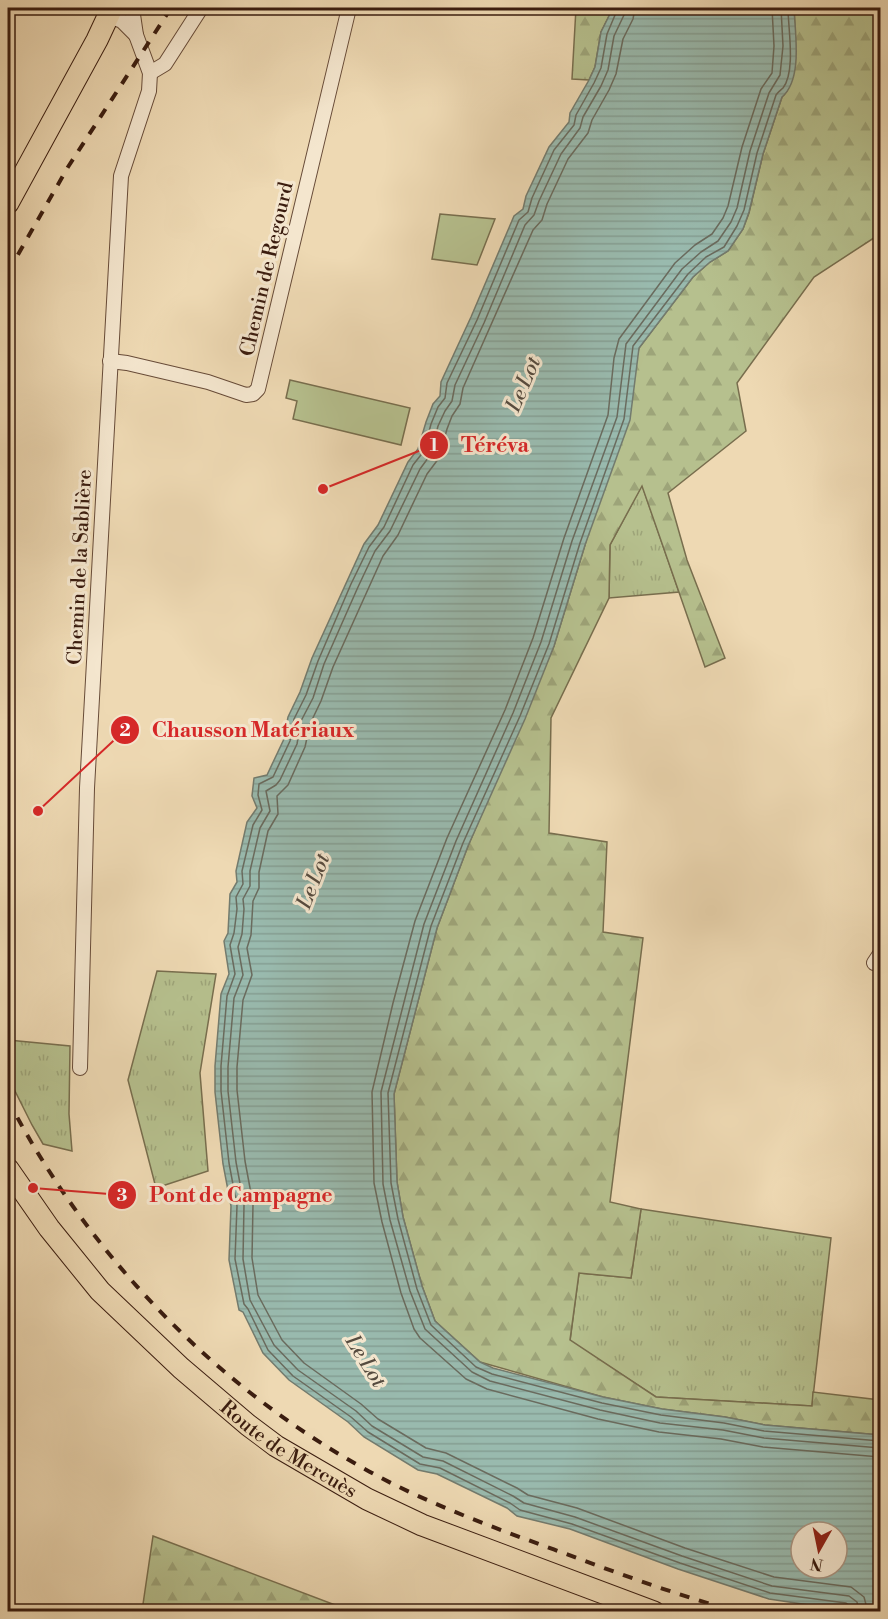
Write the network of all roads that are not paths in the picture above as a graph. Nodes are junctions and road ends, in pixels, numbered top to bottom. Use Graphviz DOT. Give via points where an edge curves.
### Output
graph roads {
  1 [pos="132,8"];
  2 [pos="201,8"];
  3 [pos="349,8"];
  4 [pos="111,12"];
  5 [pos="136,35"];
  6 [pos="150,73"];
  7 [pos="8,203"];
  8 [pos="110,361"];
  9 [pos="80,1068"];
  10 [pos="8,1169"];
  11 [pos="654,1611"];
  1 -- 5 [label="street, Chemin de la Sablière"];
  2 -- 6 [label="street" via="165,64"];
  3 -- 8 [label="street, Chemin de Regourd" via="258,388 246,395 208,382"];
  4 -- 5 [label="street"];
  4 -- 7 [label="main road"];
  5 -- 6 [label="street, Chemin de la Sablière"];
  6 -- 8 [label="street, Chemin de la Sablière" via="149,91 121,176"];
  8 -- 9 [label="street, Chemin de la Sablière" via="87,788"];
  10 -- 11 [label="main road, Route de Mercuès" via="100,1291 181,1368 276,1446 367,1499 422,1525"];
}
